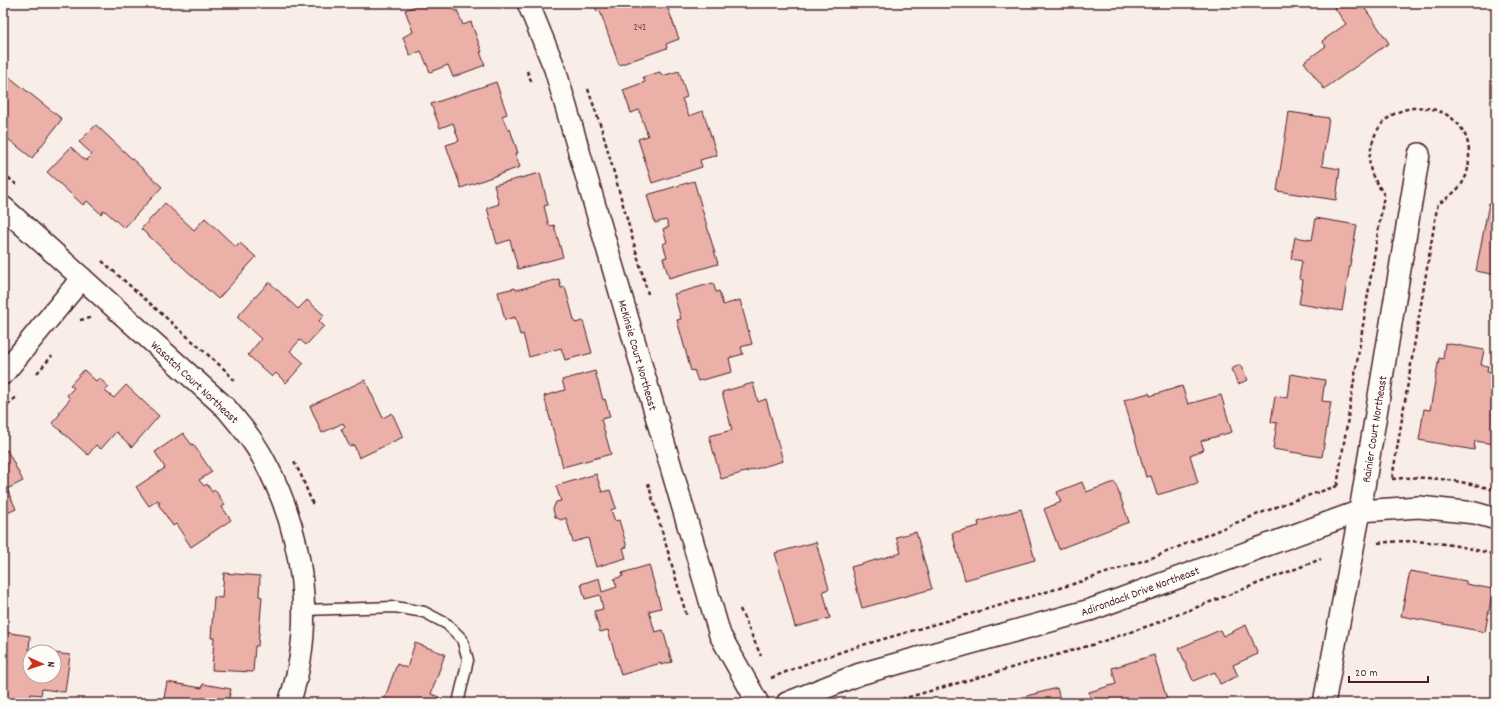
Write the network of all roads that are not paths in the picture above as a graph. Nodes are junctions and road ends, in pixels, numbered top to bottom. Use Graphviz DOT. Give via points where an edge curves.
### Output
graph roads {
  1 [pos="528,3"];
  2 [pos="1419,154"];
  3 [pos="3,207"];
  4 [pos="82,278"];
  5 [pos="3,374"];
  6 [pos="1360,511"];
  7 [pos="1496,519"];
  8 [pos="304,610"];
  9 [pos="289,703"];
  10 [pos="458,703"];
  11 [pos="758,703"];
  12 [pos="787,703"];
  13 [pos="1324,703"];
  1 -- 11 [label="street, McKinsie Court Northeast" via="555,69 720,635"];
  2 -- 6 [label="street, Rainier Court Northeast"];
  3 -- 4 [label="street, Wasatch Court Northeast"];
  4 -- 5 [label="street"];
  4 -- 8 [label="street, Wasatch Court Northeast" via="226,408 247,433 265,461 280,492 291,525 301,566"];
  6 -- 7 [label="street, Adirondack Drive Northeast" via="1419,507 1475,513"];
  6 -- 12 [label="street, Adirondack Drive Northeast" via="1090,610 860,674"];
  6 -- 13 [label="street, Rainier Court Northeast"];
  8 -- 9 [label="street, Wasatch Court Northeast" via="301,655"];
  8 -- 10 [label="lane" via="394,607 424,612 447,624 462,639 468,660"];
}
